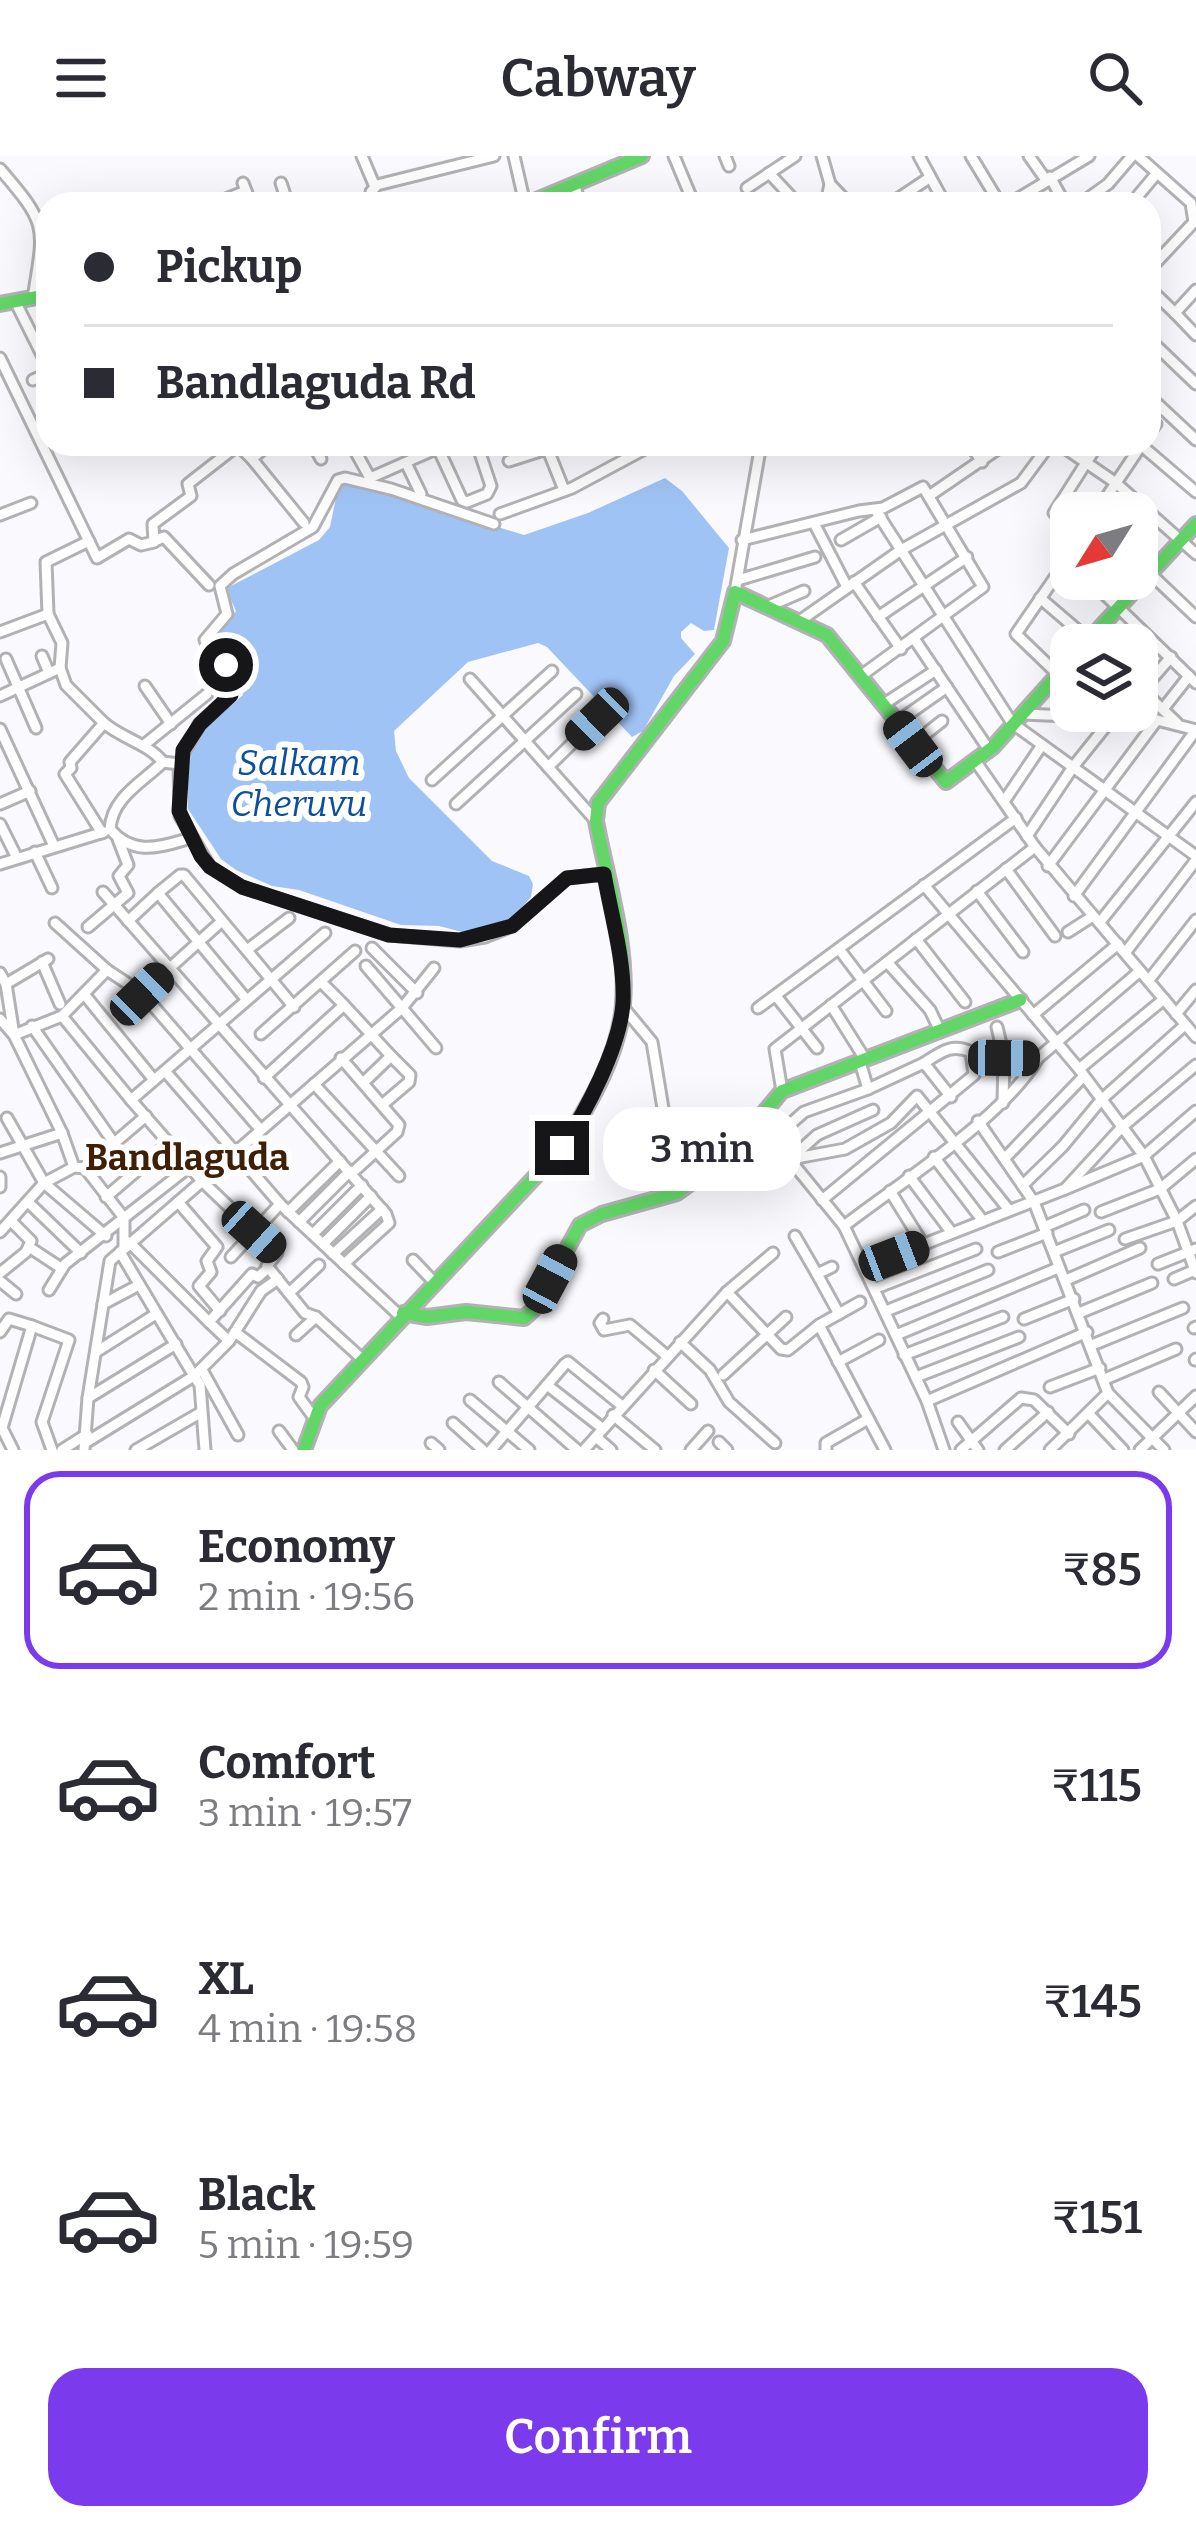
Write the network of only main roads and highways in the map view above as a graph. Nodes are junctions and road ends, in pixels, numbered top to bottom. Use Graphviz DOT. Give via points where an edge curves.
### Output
graph roads {
  1 [pos="642,156"];
  2 [pos="559,192"];
  3 [pos="36,297"];
  4 [pos="0,304"];
  5 [pos="1196,524"];
  6 [pos="1104,624"];
  7 [pos="1050,684"];
  8 [pos="1020,1000"];
  9 [pos="401,1314"];
  10 [pos="304,1450"];
  1 -- 2 [label="main road"];
  3 -- 4 [label="main road"];
  5 -- 6 [label="main road"];
  7 -- 9 [label="main road" via="976,762 946,782 827,634 737,586 723,641 598,803 623,1007 579,1121"];
  8 -- 9 [label="main road" via="782,1091 727,1157 677,1193 580,1225 524,1318"];
  9 -- 10 [label="main road" via="320,1406"];
}
